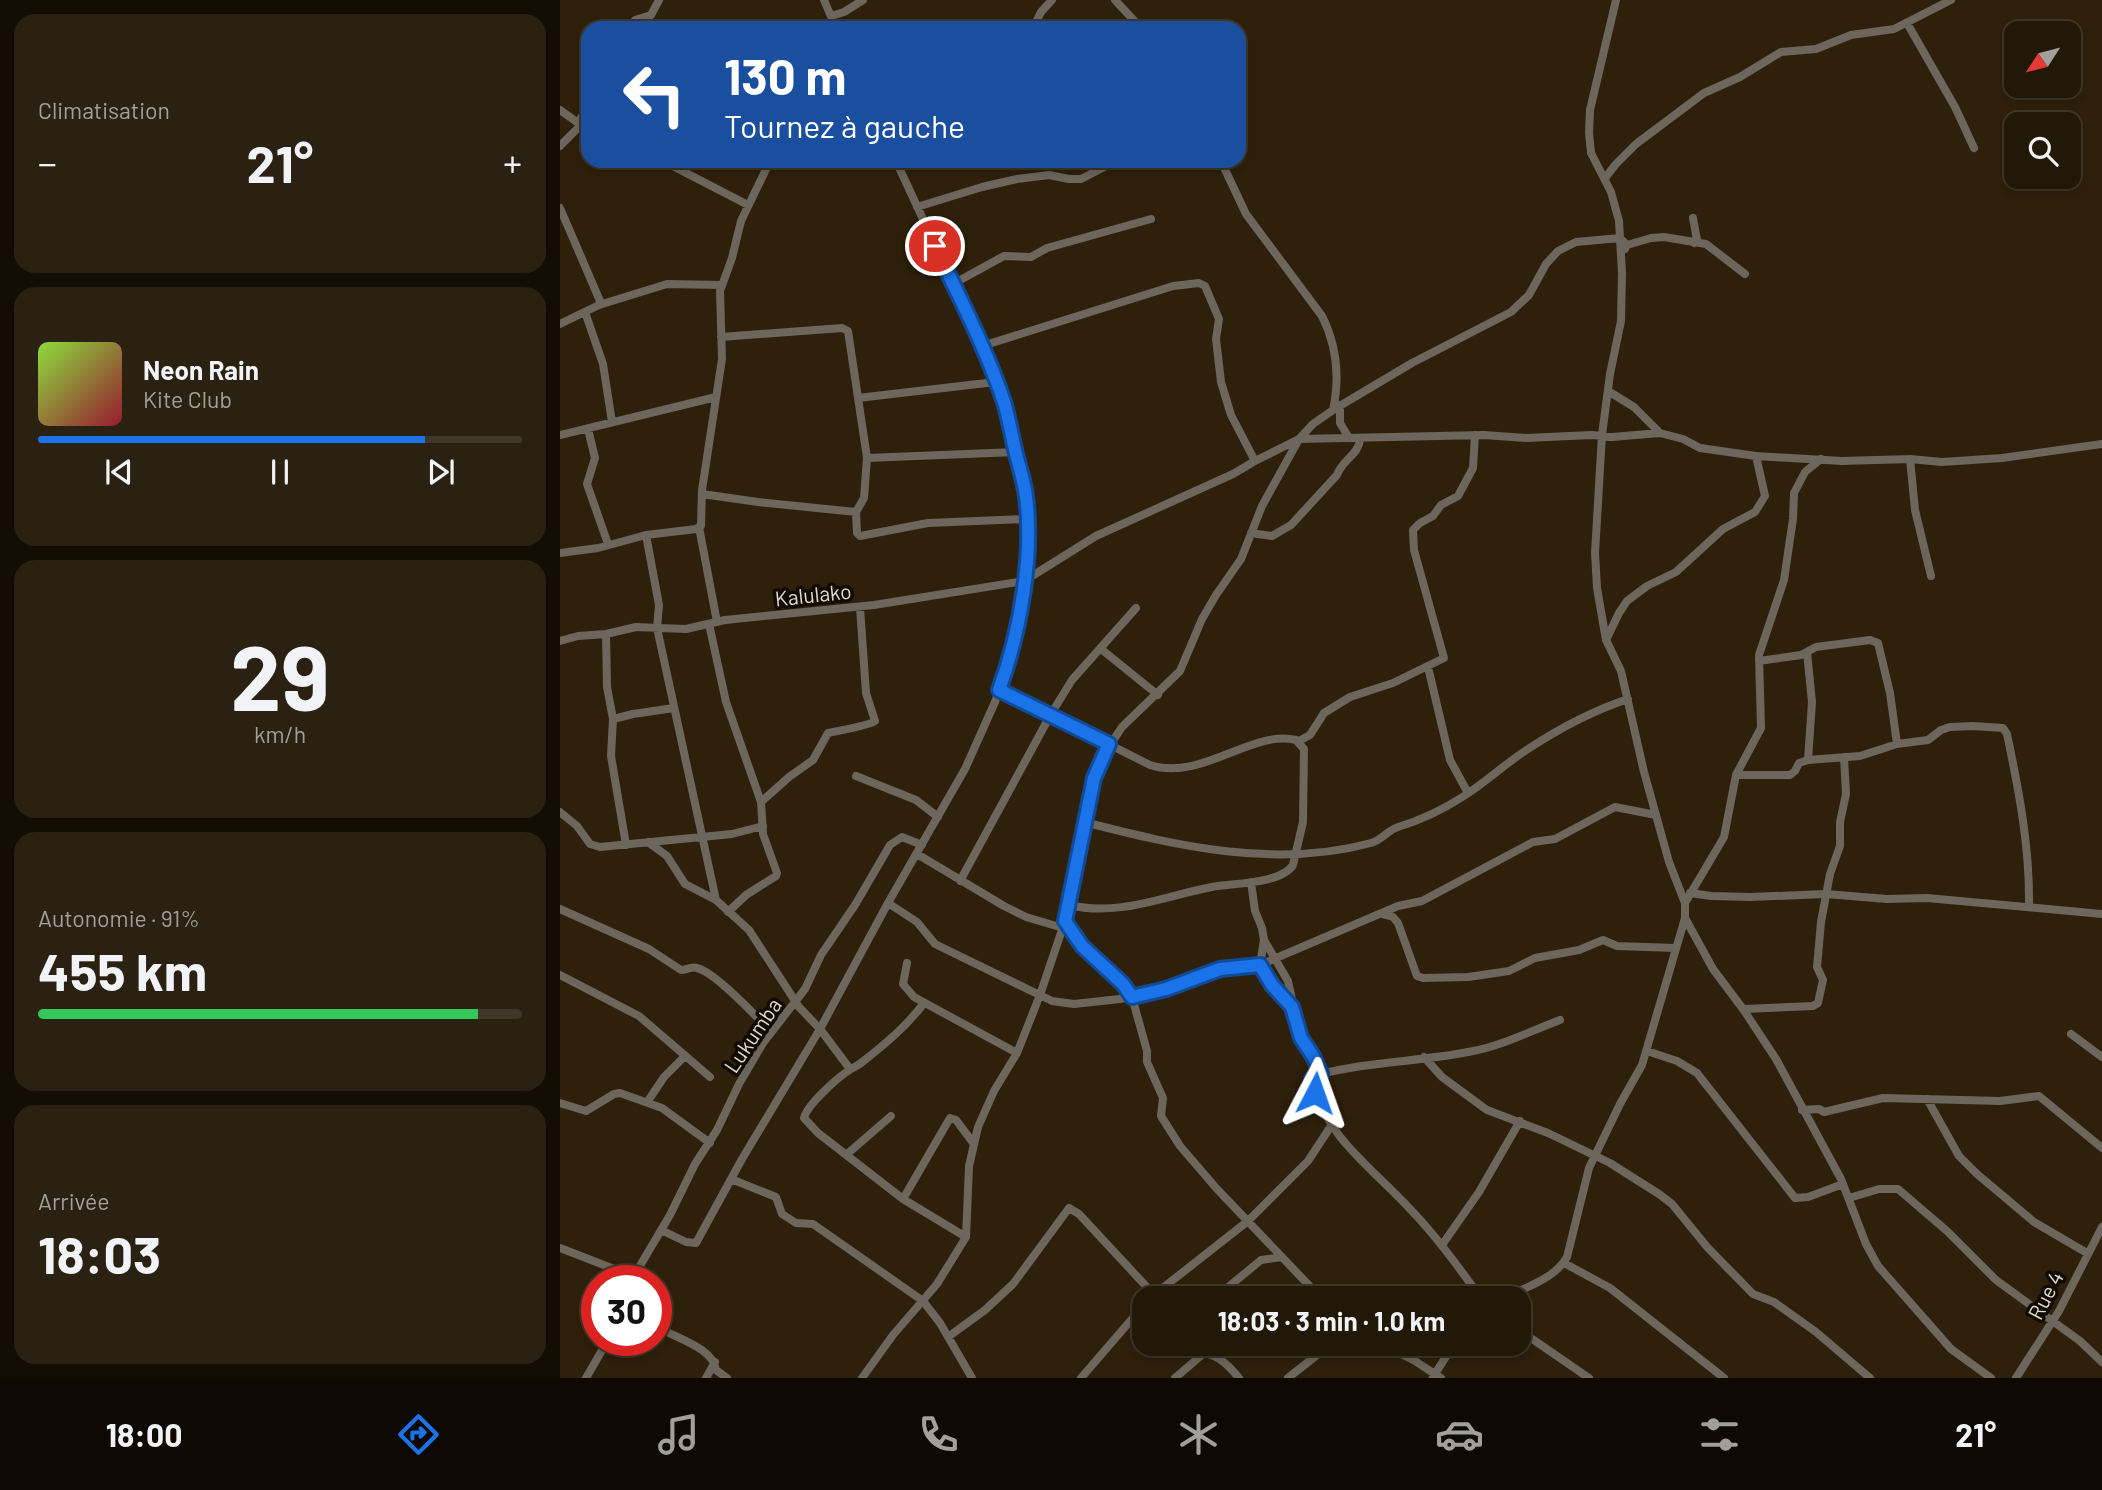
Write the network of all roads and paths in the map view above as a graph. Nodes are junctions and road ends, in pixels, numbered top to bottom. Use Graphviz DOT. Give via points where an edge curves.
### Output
graph roads {
  1 [pos="659,0"];
  2 [pos="824,0"];
  3 [pos="863,0"];
  4 [pos="1052,0"];
  5 [pos="1115,0"];
  6 [pos="1616,0"];
  7 [pos="1951,0"];
  8 [pos="831,16"];
  9 [pos="634,21"];
  10 [pos="833,21"];
  11 [pos="1036,21"];
  12 [pos="1134,21"];
  13 [pos="1906,23"];
  14 [pos="560,110"];
  15 [pos="581,123"];
  16 [pos="581,126"];
  17 [pos="560,146"];
  18 [pos="1974,148"];
  19 [pos="677,168"];
  20 [pos="766,168"];
  21 [pos="899,168"];
  22 [pos="1102,168"];
  23 [pos="1224,168"];
  24 [pos="1605,178"];
  25 [pos="748,205"];
  26 [pos="917,207"];
  27 [pos="560,208"];
  28 [pos="1693,218"];
  29 [pos="1151,219"];
  30 [pos="1620,238"];
  31 [pos="1698,242"];
  32 [pos="1627,245"];
  33 [pos="1621,254"];
  34 [pos="1745,275"];
  35 [pos="953,284"];
  36 [pos="722,285"];
  37 [pos="599,305"];
  38 [pos="585,312"];
  39 [pos="560,324"];
  40 [pos="721,337"];
  41 [pos="982,346"];
  42 [pos="995,382"];
  43 [pos="1608,391"];
  44 [pos="716,397"];
  45 [pos="858,398"];
  46 [pos="1336,407"];
  47 [pos="612,422"];
  48 [pos="588,429"];
  49 [pos="1660,433"];
  50 [pos="560,435"];
  51 [pos="1475,435"];
  52 [pos="1602,435"];
  53 [pos="1349,438"];
  54 [pos="1360,438"];
  55 [pos="1299,439"];
  56 [pos="2102,444"];
  57 [pos="1016,452"];
  58 [pos="1756,456"];
  59 [pos="867,458"];
  60 [pos="1821,459"];
  61 [pos="1910,459"];
  62 [pos="1255,461"];
  63 [pos="702,494"];
  64 [pos="856,512"];
  65 [pos="1027,519"];
  66 [pos="699,527"];
  67 [pos="1251,533"];
  68 [pos="646,535"];
  69 [pos="608,544"];
  70 [pos="560,553"];
  71 [pos="1931,576"];
  72 [pos="1024,581"];
  73 [pos="860,607"];
  74 [pos="1136,608"];
  75 [pos="713,623"];
  76 [pos="657,628"];
  77 [pos="606,634"];
  78 [pos="1606,640"];
  79 [pos="560,641"];
  80 [pos="1101,649"];
  81 [pos="1807,652"];
  82 [pos="1759,661"];
  83 [pos="1428,667"];
  84 [pos="999,690"];
  85 [pos="1158,695"];
  86 [pos="1628,699"];
  87 [pos="674,708"];
  88 [pos="1051,714"];
  89 [pos="613,719"];
  90 [pos="1299,741"];
  91 [pos="1109,744"];
  92 [pos="1897,744"];
  93 [pos="1844,757"];
  94 [pos="1808,760"];
  95 [pos="1736,775"];
  96 [pos="856,776"];
  97 [pos="1468,793"];
  98 [pos="761,802"];
  99 [pos="560,812"];
  100 [pos="1656,815"];
  101 [pos="939,817"];
  102 [pos="1084,822"];
  103 [pos="762,826"];
  104 [pos="702,836"];
  105 [pos="648,842"];
  106 [pos="626,845"];
  107 [pos="919,849"];
  108 [pos="1295,854"];
  109 [pos="960,881"];
  110 [pos="1251,882"];
  111 [pos="1690,893"];
  112 [pos="1826,894"];
  113 [pos="716,900"];
  114 [pos="888,903"];
  115 [pos="1685,903"];
  116 [pos="1069,905"];
  117 [pos="2029,907"];
  118 [pos="560,909"];
  119 [pos="728,912"];
  120 [pos="1382,914"];
  121 [pos="2102,914"];
  122 [pos="1685,918"];
  123 [pos="1064,925"];
  124 [pos="1264,940"];
  125 [pos="1675,948"];
  126 [pos="1275,958"];
  127 [pos="906,963"];
  128 [pos="1260,965"];
  129 [pos="560,975"];
  130 [pos="1040,995"];
  131 [pos="1132,997"];
  132 [pos="796,1001"];
  133 [pos="923,1003"];
  134 [pos="1292,1007"];
  135 [pos="1743,1009"];
  136 [pos="1560,1020"];
  137 [pos="820,1029"];
  138 [pos="771,1032"];
  139 [pos="2071,1034"];
  140 [pos="1647,1051"];
  141 [pos="1017,1053"];
  142 [pos="685,1056"];
  143 [pos="2102,1057"];
  144 [pos="1424,1058"];
  145 [pos="850,1069"];
  146 [pos="1321,1074"];
  147 [pos="710,1077"];
  148 [pos="1927,1099"];
  149 [pos="648,1101"];
  150 [pos="560,1103"];
  151 [pos="1802,1110"];
  152 [pos="891,1116"];
  153 [pos="1520,1121"];
  154 [pos="1331,1126"];
  155 [pos="710,1143"];
  156 [pos="974,1144"];
  157 [pos="2102,1148"];
  158 [pos="846,1155"];
  159 [pos="1595,1155"];
  160 [pos="731,1179"];
  161 [pos="1843,1184"];
  162 [pos="1849,1198"];
  163 [pos="903,1199"];
  164 [pos="1248,1221"];
  165 [pos="2102,1227"];
  166 [pos="661,1230"];
  167 [pos="966,1237"];
  168 [pos="1442,1245"];
  169 [pos="560,1248"];
  170 [pos="2087,1253"];
  171 [pos="1282,1257"];
  172 [pos="1564,1263"];
  173 [pos="604,1265"];
  174 [pos="640,1265"];
  175 [pos="1144,1286"];
  176 [pos="1168,1286"];
  177 [pos="1229,1286"];
  178 [pos="1310,1286"];
  179 [pos="1472,1286"];
  180 [pos="1529,1286"];
  181 [pos="923,1301"];
  182 [pos="1132,1319"];
  183 [pos="2052,1322"];
  184 [pos="672,1335"];
  185 [pos="948,1337"];
  186 [pos="1531,1338"];
  187 [pos="599,1356"];
  188 [pos="1201,1356"];
  189 [pos="1214,1356"];
  190 [pos="1316,1356"];
  191 [pos="1402,1356"];
  192 [pos="1447,1356"];
  193 [pos="715,1362"];
  194 [pos="2102,1362"];
  195 [pos="1436,1377"];
  196 [pos="586,1378"];
  197 [pos="706,1378"];
  198 [pos="727,1378"];
  199 [pos="862,1378"];
  200 [pos="972,1378"];
  201 [pos="1081,1378"];
  202 [pos="1175,1378"];
  203 [pos="1240,1378"];
  204 [pos="1288,1378"];
  205 [pos="1589,1378"];
  206 [pos="1724,1378"];
  207 [pos="1870,1378"];
  208 [pos="1991,1378"];
  209 [pos="2016,1378"];
  1 -- 9 [label="street" via="651,15"];
  2 -- 8 [label="street"];
  3 -- 8 [label="street"];
  4 -- 11 [label="street"];
  5 -- 12 [label="street"];
  6 -- 24 [label="street" via="1588,133 1595,165"];
  7 -- 13 [label="street"];
  8 -- 10 [label="street"];
  13 -- 18 [label="street"];
  13 -- 24 [label="street" via="1884,32 1851,35 1816,49 1781,52 1704,93 1636,144"];
  14 -- 15 [label="street"];
  16 -- 17 [label="street"];
  19 -- 25 [label="street"];
  20 -- 25 [label="street"];
  21 -- 26 [label="street"];
  22 -- 26 [label="street" via="1082,178 1049,175 1017,179"];
  23 -- 46 [label="street" via="1246,214 1329,330 1338,372"];
  24 -- 30 [label="street"];
  25 -- 36 [label="street"];
  26 -- 35 [label="street"];
  27 -- 37 [label="street"];
  28 -- 31 [label="street"];
  29 -- 35 [label="street" via="1047,248 1031,257 1004,256"];
  30 -- 32 [label="street"];
  30 -- 33 [label="street"];
  30 -- 46 [label="street" via="1576,242 1558,251 1529,295 1511,312"];
  31 -- 32 [label="street" via="1664,237"];
  31 -- 34 [label="street"];
  32 -- 33 [label="street"];
  33 -- 43 [label="street" via="1620,321"];
  35 -- 41 [label="street"];
  36 -- 37 [label="street" via="667,284"];
  36 -- 40 [label="street"];
  37 -- 38 [label="street"];
  38 -- 39 [label="street"];
  38 -- 47 [label="street" via="603,364"];
  40 -- 44 [label="street"];
  40 -- 45 [label="street" via="845,328"];
  41 -- 42 [label="street"];
  41 -- 62 [label="street" via="1173,286 1199,283 1205,286 1219,319 1216,339 1221,382 1231,415"];
  42 -- 45 [label="street"];
  42 -- 57 [label="street"];
  43 -- 49 [label="street" via="1634,407"];
  43 -- 52 [label="street"];
  44 -- 47 [label="street"];
  44 -- 63 [label="street"];
  45 -- 59 [label="street"];
  46 -- 53 [label="street"];
  46 -- 55 [label="street"];
  47 -- 48 [label="street"];
  48 -- 50 [label="street"];
  48 -- 69 [label="street" via="595,458 587,484"];
  49 -- 52 [label="street"];
  49 -- 58 [label="street" via="1700,448"];
  51 -- 52 [label="street"];
  51 -- 54 [label="street"];
  51 -- 83 [label="street" via="1473,468 1460,492 1413,530 1413,550 1444,658"];
  52 -- 78 [label="street" via="1595,553"];
  53 -- 54 [label="street"];
  53 -- 55 [label="street"];
  54 -- 67 [label="street" via="1357,450 1291,526 1272,536"];
  55 -- 62 [label="street"];
  55 -- 67 [label="street"];
  56 -- 61 [label="street" via="1976,460"];
  57 -- 59 [label="street"];
  57 -- 65 [label="street"];
  58 -- 60 [label="street"];
  58 -- 78 [label="street" via="1765,491 1755,512 1723,530 1676,572 1627,601"];
  59 -- 64 [label="street" via="863,498"];
  60 -- 61 [label="street"];
  60 -- 82 [label="street" via="1805,472 1794,494 1784,580"];
  61 -- 71 [label="street" via="1915,510"];
  62 -- 72 [label="street" via="1096,536"];
  63 -- 64 [label="street"];
  63 -- 66 [label="street"];
  64 -- 65 [label="street" via="860,536 928,523"];
  65 -- 72 [label="street"];
  66 -- 68 [label="street"];
  66 -- 75 [label="street"];
  67 -- 85 [label="street" via="1241,559 1202,619 1186,662"];
  68 -- 69 [label="street"];
  68 -- 76 [label="street" via="659,606"];
  69 -- 70 [label="street"];
  72 -- 73 [label="street, Kalulako"];
  72 -- 84 [label="street" via="1017,634"];
  73 -- 75 [label="street, Kalulako"];
  73 -- 98 [label="street" via="866,692 875,721 828,733 813,760"];
  74 -- 80 [label="street"];
  75 -- 76 [label="street, Kalulako" via="686,629"];
  75 -- 98 [label="street" via="726,702"];
  76 -- 77 [label="street, Kalulako"];
  76 -- 87 [label="street"];
  77 -- 79 [label="street, Kalulako"];
  77 -- 89 [label="street"];
  78 -- 86 [label="street"];
  80 -- 85 [label="street"];
  80 -- 88 [label="street" via="1072,680"];
  81 -- 82 [label="street"];
  81 -- 92 [label="street" via="1870,640 1878,643"];
  81 -- 94 [label="street" via="1812,702"];
  82 -- 95 [label="street" via="1761,728"];
  83 -- 90 [label="street" via="1350,697 1324,713 1310,735"];
  83 -- 97 [label="street" via="1450,760"];
  84 -- 88 [label="street"];
  84 -- 101 [label="street"];
  85 -- 91 [label="street"];
  86 -- 97 [label="street" via="1565,726"];
  86 -- 100 [label="street"];
  87 -- 89 [label="street"];
  87 -- 104 [label="street"];
  88 -- 91 [label="street"];
  88 -- 109 [label="street"];
  89 -- 106 [label="street" via="611,756"];
  90 -- 91 [label="street" via="1263,742 1188,767 1165,769"];
  90 -- 108 [label="street" via="1304,749 1303,822"];
  91 -- 102 [label="street" via="1094,778"];
  92 -- 93 [label="street"];
  92 -- 117 [label="street" via="1924,741 1950,727 2006,729 2027,840"];
  93 -- 94 [label="street"];
  93 -- 112 [label="street" via="1846,794 1840,846"];
  94 -- 95 [label="street" via="1790,775"];
  95 -- 111 [label="street" via="1724,837"];
  96 -- 101 [label="street" via="916,800"];
  97 -- 108 [label="street" via="1374,842"];
  98 -- 103 [label="street"];
  99 -- 106 [label="street" via="593,846"];
  100 -- 115 [label="street"];
  100 -- 120 [label="street" via="1610,809 1568,834 1533,842 1422,901"];
  101 -- 107 [label="street"];
  102 -- 108 [label="street" via="1205,850"];
  102 -- 116 [label="street"];
  103 -- 104 [label="street"];
  103 -- 119 [label="street" via="776,876"];
  104 -- 105 [label="street"];
  104 -- 113 [label="street"];
  105 -- 106 [label="street"];
  105 -- 113 [label="street" via="667,856 685,884"];
  107 -- 109 [label="street"];
  107 -- 114 [label="street"];
  107 -- 132 [label="street, Lukumba" via="902,837 890,845"];
  108 -- 110 [label="street" via="1289,871"];
  109 -- 123 [label="street" via="1026,917"];
  110 -- 116 [label="street" via="1210,887 1145,905 1086,909"];
  110 -- 124 [label="street"];
  111 -- 112 [label="street" via="1751,897"];
  111 -- 115 [label="street"];
  112 -- 117 [label="street"];
  112 -- 135 [label="street" via="1817,1004"];
  113 -- 119 [label="street"];
  114 -- 130 [label="street" via="917,922 935,944"];
  114 -- 137 [label="street"];
  115 -- 122 [label="street"];
  116 -- 123 [label="street"];
  117 -- 121 [label="street"];
  118 -- 138 [label="street" via="649,949 681,970 695,967 706,971"];
  119 -- 132 [label="street" via="754,937"];
  120 -- 125 [label="street" via="1398,923 1417,976 1423,978 1509,971 1535,958 1579,950 1603,940 1617,946"];
  120 -- 126 [label="street"];
  122 -- 125 [label="street"];
  122 -- 135 [label="street" via="1713,969"];
  123 -- 130 [label="street"];
  123 -- 131 [label="street"];
  124 -- 126 [label="street"];
  124 -- 128 [label="street"];
  125 -- 140 [label="street"];
  126 -- 128 [label="street"];
  126 -- 134 [label="street" via="1288,981"];
  127 -- 133 [label="street" via="903,984"];
  128 -- 131 [label="street" via="1220,969"];
  128 -- 134 [label="street"];
  129 -- 142 [label="street" via="639,1016"];
  130 -- 131 [label="street" via="1064,1004"];
  130 -- 141 [label="street"];
  131 -- 164 [label="street" via="1147,1062 1163,1098 1164,1122"];
  132 -- 137 [label="street"];
  132 -- 138 [label="street, Lukumba"];
  133 -- 141 [label="street"];
  133 -- 145 [label="street" via="900,1030"];
  134 -- 146 [label="street" via="1301,1038"];
  135 -- 151 [label="street"];
  136 -- 144 [label="street" via="1490,1047"];
  137 -- 145 [label="street"];
  137 -- 160 [label="street"];
  138 -- 155 [label="street, Lukumba"];
  139 -- 143 [label="street"];
  140 -- 159 [label="street"];
  140 -- 161 [label="street" via="1697,1073 1795,1198"];
  141 -- 156 [label="street" via="985,1111"];
  142 -- 147 [label="street"];
  142 -- 149 [label="street"];
  144 -- 146 [label="street"];
  144 -- 153 [label="street" via="1488,1110"];
  145 -- 158 [label="street" via="804,1118"];
  146 -- 154 [label="street" via="1312,1081"];
  148 -- 151 [label="street" via="1883,1098 1824,1112"];
  148 -- 157 [label="street" via="2000,1101 2039,1096"];
  148 -- 170 [label="street" via="1959,1156 1977,1174 2034,1222"];
  149 -- 150 [label="street" via="617,1093 589,1110"];
  149 -- 155 [label="street"];
  151 -- 161 [label="street"];
  152 -- 158 [label="street"];
  153 -- 159 [label="street"];
  153 -- 168 [label="street"];
  154 -- 164 [label="street" via="1308,1161"];
  154 -- 168 [label="street"];
  155 -- 166 [label="street, Lukumba"];
  156 -- 163 [label="street" via="950,1118"];
  156 -- 167 [label="street"];
  158 -- 163 [label="street"];
  159 -- 172 [label="street"];
  159 -- 207 [label="street" via="1666,1199 1753,1294 1774,1302 1816,1332"];
  160 -- 166 [label="street" via="696,1243"];
  160 -- 181 [label="street" via="776,1197 782,1214 796,1223 813,1224"];
  161 -- 162 [label="street"];
  162 -- 183 [label="street" via="1898,1189 1997,1280"];
  162 -- 208 [label="street" via="1878,1266 1951,1349"];
  163 -- 167 [label="street"];
  164 -- 171 [label="street"];
  164 -- 176 [label="street"];
  165 -- 170 [label="street, Rue 4"];
  166 -- 174 [label="street, Lukumba"];
  167 -- 181 [label="street"];
  168 -- 179 [label="street"];
  169 -- 173 [label="street"];
  170 -- 183 [label="street, Rue 4"];
  171 -- 177 [label="street" via="1261,1260"];
  171 -- 178 [label="street"];
  172 -- 180 [label="street"];
  172 -- 206 [label="street" via="1610,1288"];
  175 -- 185 [label="street" via="1069,1208 1013,1284"];
  181 -- 185 [label="street"];
  181 -- 199 [label="street"];
  182 -- 201 [label="street"];
  183 -- 194 [label="street"];
  183 -- 209 [label="street, Rue 4"];
  184 -- 193 [label="street"];
  185 -- 200 [label="street"];
  186 -- 205 [label="street"];
  187 -- 196 [label="street"];
  188 -- 202 [label="street"];
  189 -- 203 [label="street"];
  190 -- 204 [label="street"];
  191 -- 195 [label="street"];
  192 -- 195 [label="street"];
  193 -- 197 [label="street"];
  193 -- 198 [label="street" via="716,1370"];
}
